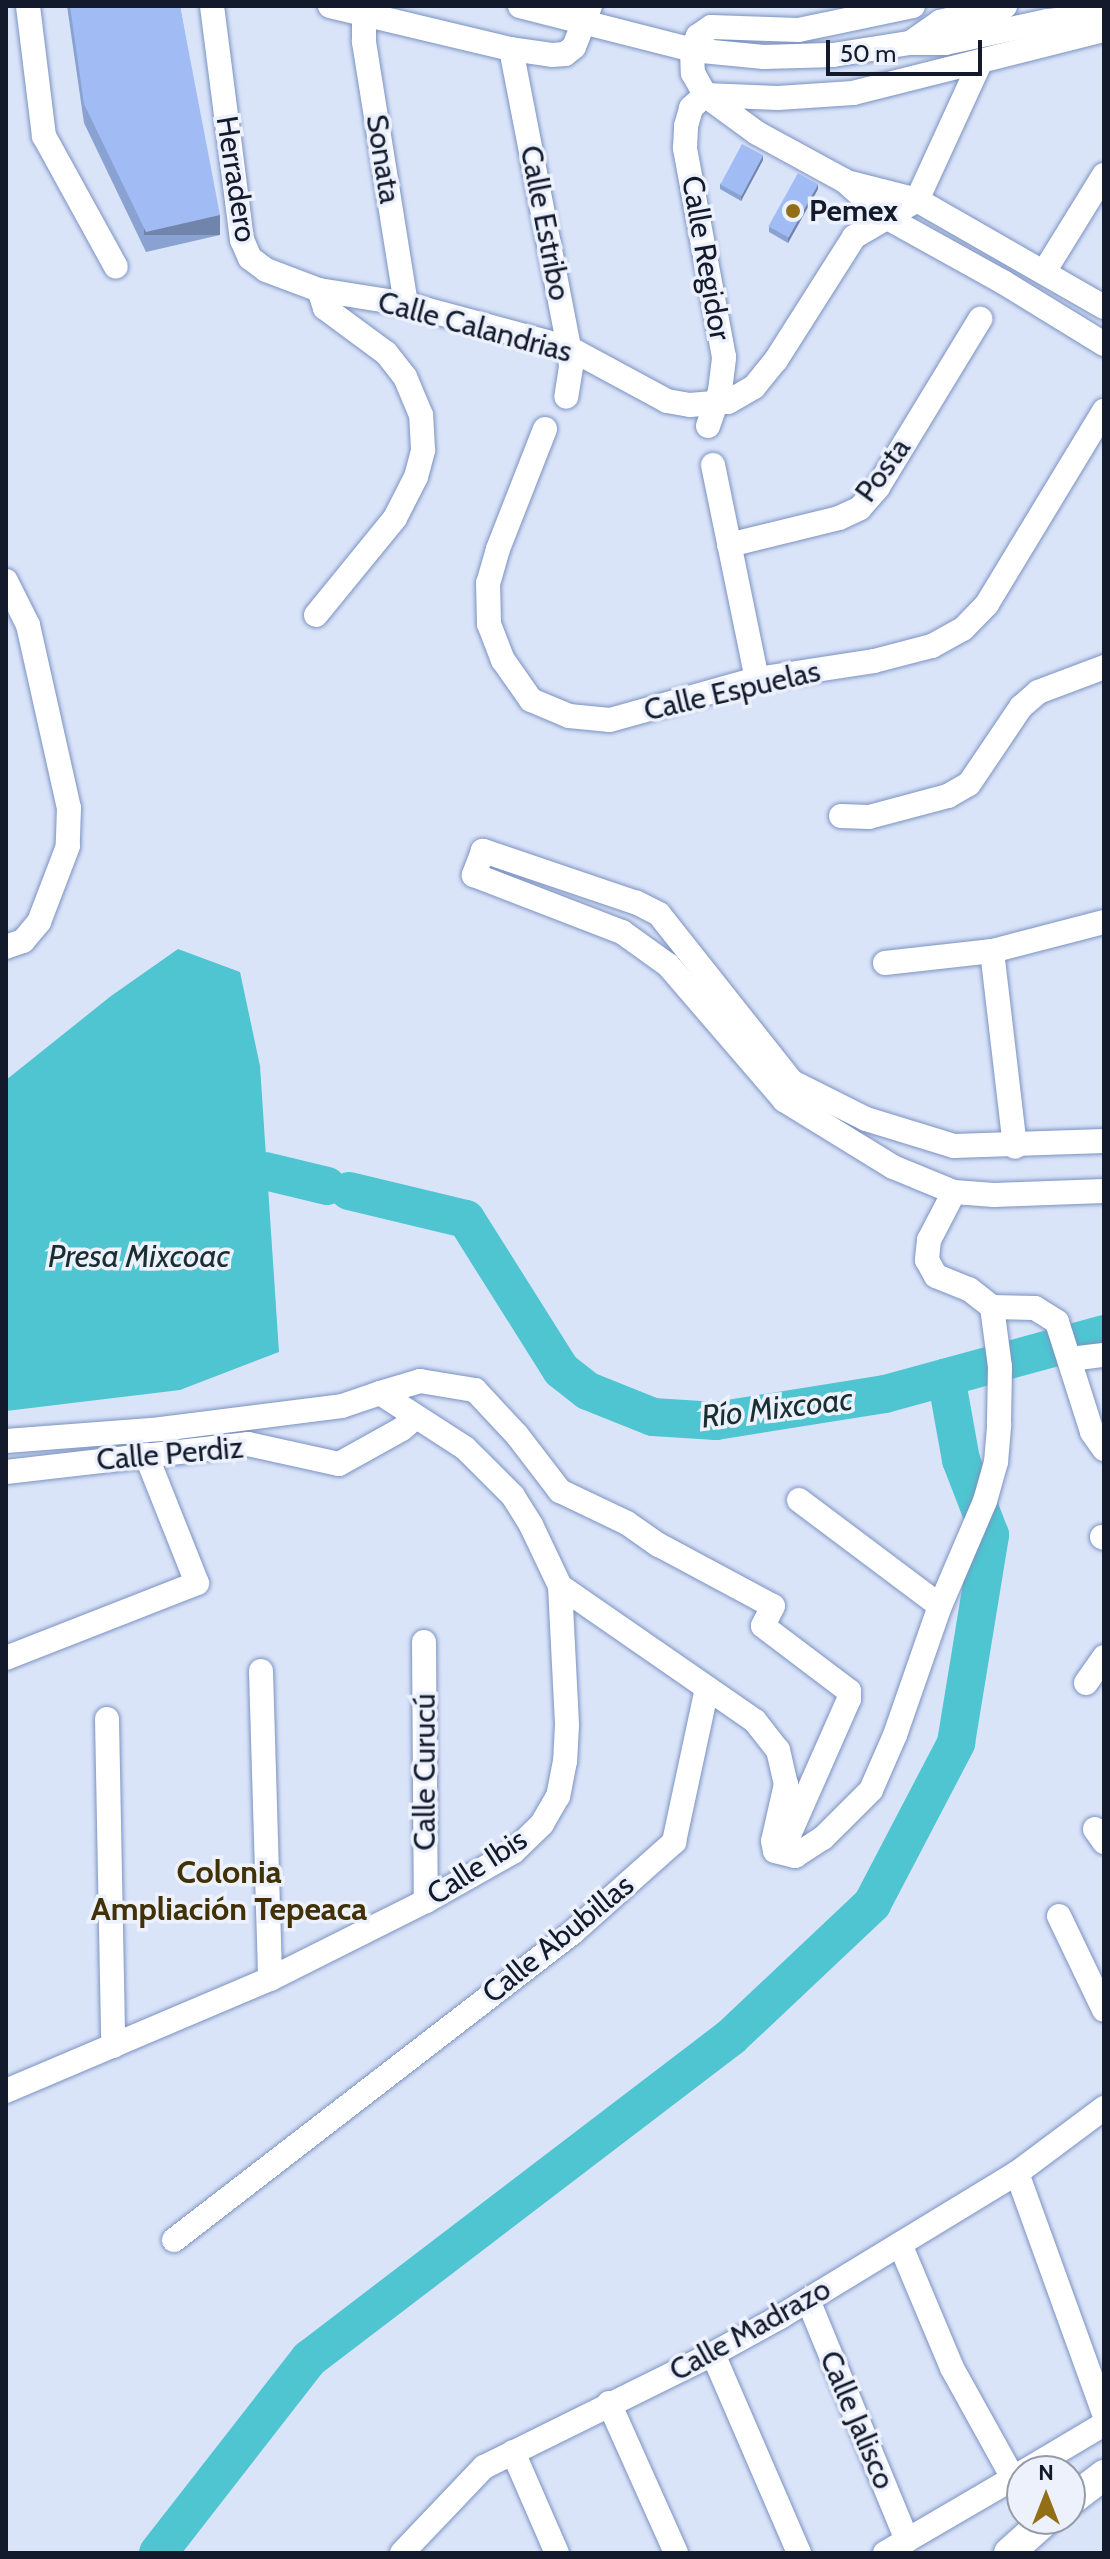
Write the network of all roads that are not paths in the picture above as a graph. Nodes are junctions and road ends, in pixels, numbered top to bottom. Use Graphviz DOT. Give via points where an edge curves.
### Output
graph roads {
  1 [pos="28,6"];
  2 [pos="212,6"];
  3 [pos="330,6"];
  4 [pos="520,6"];
  5 [pos="913,6"];
  6 [pos="1005,6"];
  7 [pos="364,13"];
  8 [pos="587,14"];
  9 [pos="1104,15"];
  10 [pos="1104,30"];
  11 [pos="910,43"];
  12 [pos="511,49"];
  13 [pos="692,50"];
  14 [pos="981,61"];
  15 [pos="705,95"];
  16 [pos="1104,175"];
  17 [pos="845,181"];
  18 [pos="917,200"];
  19 [pos="884,216"];
  20 [pos="116,267"];
  21 [pos="1044,272"];
  22 [pos="319,290"];
  23 [pos="406,304"];
  24 [pos="1104,307"];
  25 [pos="980,319"];
  26 [pos="1104,344"];
  27 [pos="569,348"];
  28 [pos="566,397"];
  29 [pos="1104,411"];
  30 [pos="713,415"];
  31 [pos="545,429"];
  32 [pos="713,465"];
  33 [pos="729,545"];
  34 [pos="6,581"];
  35 [pos="316,615"];
  36 [pos="1104,667"];
  37 [pos="757,679"];
  38 [pos="841,816"];
  39 [pos="1104,922"];
  40 [pos="6,947"];
  41 [pos="992,951"];
  42 [pos="885,963"];
  43 [pos="1104,1141"];
  44 [pos="1015,1147"];
  45 [pos="1104,1191"];
  46 [pos="954,1192"];
  47 [pos="992,1308"];
  48 [pos="1104,1355"];
  49 [pos="1070,1358"];
  50 [pos="398,1405"];
  51 [pos="6,1441"];
  52 [pos="1104,1449"];
  53 [pos="146,1455"];
  54 [pos="6,1472"];
  55 [pos="799,1500"];
  56 [pos="560,1586"];
  57 [pos="940,1606"];
  58 [pos="424,1642"];
  59 [pos="6,1657"];
  60 [pos="1104,1657"];
  61 [pos="261,1671"];
  62 [pos="1086,1683"];
  63 [pos="707,1688"];
  64 [pos="107,1719"];
  65 [pos="781,1853"];
  66 [pos="426,1901"];
  67 [pos="1059,1916"];
  68 [pos="270,1979"];
  69 [pos="1104,2010"];
  70 [pos="113,2046"];
  71 [pos="6,2091"];
  72 [pos="1104,2108"];
  73 [pos="1017,2173"];
  74 [pos="174,2240"];
  75 [pos="900,2244"];
  76 [pos="808,2300"];
  77 [pos="713,2354"];
  78 [pos="609,2403"];
  79 [pos="1104,2413"];
  80 [pos="1104,2424"];
  81 [pos="513,2452"];
  82 [pos="1008,2455"];
  83 [pos="1052,2455"];
  84 [pos="1104,2475"];
  85 [pos="1006,2482"];
  86 [pos="1086,2489"];
  87 [pos="1029,2535"];
  88 [pos="907,2540"];
  89 [pos="424,2543"];
  90 [pos="402,2553"];
  91 [pos="557,2553"];
  92 [pos="676,2553"];
  93 [pos="799,2553"];
  94 [pos="885,2553"];
  95 [pos="1009,2553"];
  1 -- 20 [label="street" via="44,136"];
  2 -- 22 [label="street, Herradero" via="242,240 250,258 266,270"];
  3 -- 7 [label="street"];
  4 -- 8 [label="street"];
  5 -- 13 [label="street" via="798,30 720,25 698,36"];
  6 -- 11 [label="street" via="940,22"];
  7 -- 12 [label="street"];
  7 -- 23 [label="street, Sonata" via="364,42"];
  8 -- 12 [label="street" via="574,47 565,54"];
  8 -- 13 [label="street"];
  9 -- 11 [label="street" via="945,43"];
  10 -- 14 [label="street"];
  11 -- 13 [label="street" via="798,57"];
  12 -- 27 [label="street, Calle Estribo"];
  13 -- 15 [label="street" via="693,73"];
  14 -- 15 [label="street" via="853,93"];
  14 -- 18 [label="street"];
  15 -- 17 [label="street" via="757,133"];
  15 -- 30 [label="street, Calle Regidor" via="691,108 685,148 724,357"];
  16 -- 21 [label="street"];
  17 -- 18 [label="street"];
  17 -- 19 [label="street"];
  18 -- 19 [label="street"];
  18 -- 21 [label="street"];
  19 -- 26 [label="street"];
  19 -- 30 [label="street" via="854,237 762,379"];
  21 -- 24 [label="street"];
  22 -- 23 [label="street, Calle Calandrias"];
  22 -- 35 [label="street" via="325,308 386,353 405,377 421,415 423,450 395,518"];
  23 -- 27 [label="street, Calle Calandrias"];
  25 -- 33 [label="street, Posta" via="860,508"];
  27 -- 28 [label="street, Calle Estribo"];
  27 -- 30 [label="street, Calle Calandrias" via="667,401"];
  29 -- 37 [label="street, Calle Espuelas" via="987,604 963,629 932,646 874,661"];
  31 -- 37 [label="street, Calle Espuelas" via="488,583 489,624 503,660 531,700 569,716 610,720"];
  32 -- 33 [label="street"];
  33 -- 37 [label="street"];
  34 -- 40 [label="street" via="28,625 69,808 68,846 39,922 23,941"];
  36 -- 38 [label="street" via="1038,692 1021,707 969,784 948,796 869,817"];
  39 -- 41 [label="street"];
  41 -- 42 [label="street"];
  41 -- 44 [label="street"];
  43 -- 44 [label="street"];
  44 -- 46 [label="street" via="954,1146 866,1119 792,1082 659,914 483,851 474,875 622,932 668,965 784,1100 893,1167"];
  45 -- 46 [label="street"];
  46 -- 47 [label="street" via="929,1240 927,1260 936,1276 969,1289"];
  47 -- 49 [label="street" via="1035,1308 1057,1322"];
  47 -- 57 [label="street" via="1000,1367 996,1462"];
  48 -- 49 [label="street"];
  49 -- 52 [label="street" via="1092,1432"];
  50 -- 51 [label="street, Calle Perdiz" via="342,1406 161,1429"];
  50 -- 53 [label="street, Calle Perdiz" via="402,1429 339,1464 248,1444"];
  50 -- 56 [label="street, Calle Ibis" via="465,1448 513,1496"];
  50 -- 65 [label="street" via="420,1381 475,1390 560,1491 773,1606 763,1626 846,1686 849,1699"];
  53 -- 54 [label="street, Calle Perdiz"];
  53 -- 59 [label="street" via="197,1583"];
  55 -- 57 [label="street"];
  56 -- 63 [label="street"];
  56 -- 66 [label="street, Calle Ibis" via="567,1725 558,1796 542,1824 513,1852"];
  57 -- 65 [label="street" via="871,1790 823,1838 795,1856"];
  58 -- 66 [label="street, Calle Curucú"];
  60 -- 62 [label="street"];
  61 -- 68 [label="street"];
  63 -- 65 [label="street" via="755,1721 778,1750 786,1784 773,1841"];
  63 -- 74 [label="street, Calle Abubillas" via="674,1842 572,1933"];
  64 -- 70 [label="street"];
  66 -- 68 [label="street, Calle Ibis"];
  67 -- 69 [label="street"];
  68 -- 70 [label="street, Calle Ibis"];
  70 -- 71 [label="street, Calle Ibis"];
  72 -- 73 [label="street, Calle Madrazo"];
  73 -- 75 [label="street, Calle Madrazo"];
  73 -- 79 [label="street"];
  75 -- 76 [label="street, Calle Madrazo"];
  75 -- 82 [label="street" via="952,2368"];
  76 -- 77 [label="street, Calle Madrazo"];
  76 -- 88 [label="street, Calle Jalisco"];
  77 -- 78 [label="street, Calle Madrazo"];
  77 -- 93 [label="street"];
  78 -- 81 [label="street, Calle Madrazo"];
  78 -- 92 [label="street"];
  80 -- 83 [label="street"];
  81 -- 89 [label="street, Calle Madrazo" via="484,2467"];
  81 -- 91 [label="street"];
  84 -- 86 [label="main road"];
  85 -- 88 [label="street"];
  87 -- 95 [label="main road"];
  88 -- 94 [label="street"];
  89 -- 90 [label="street, Calle Madrazo"];
}
